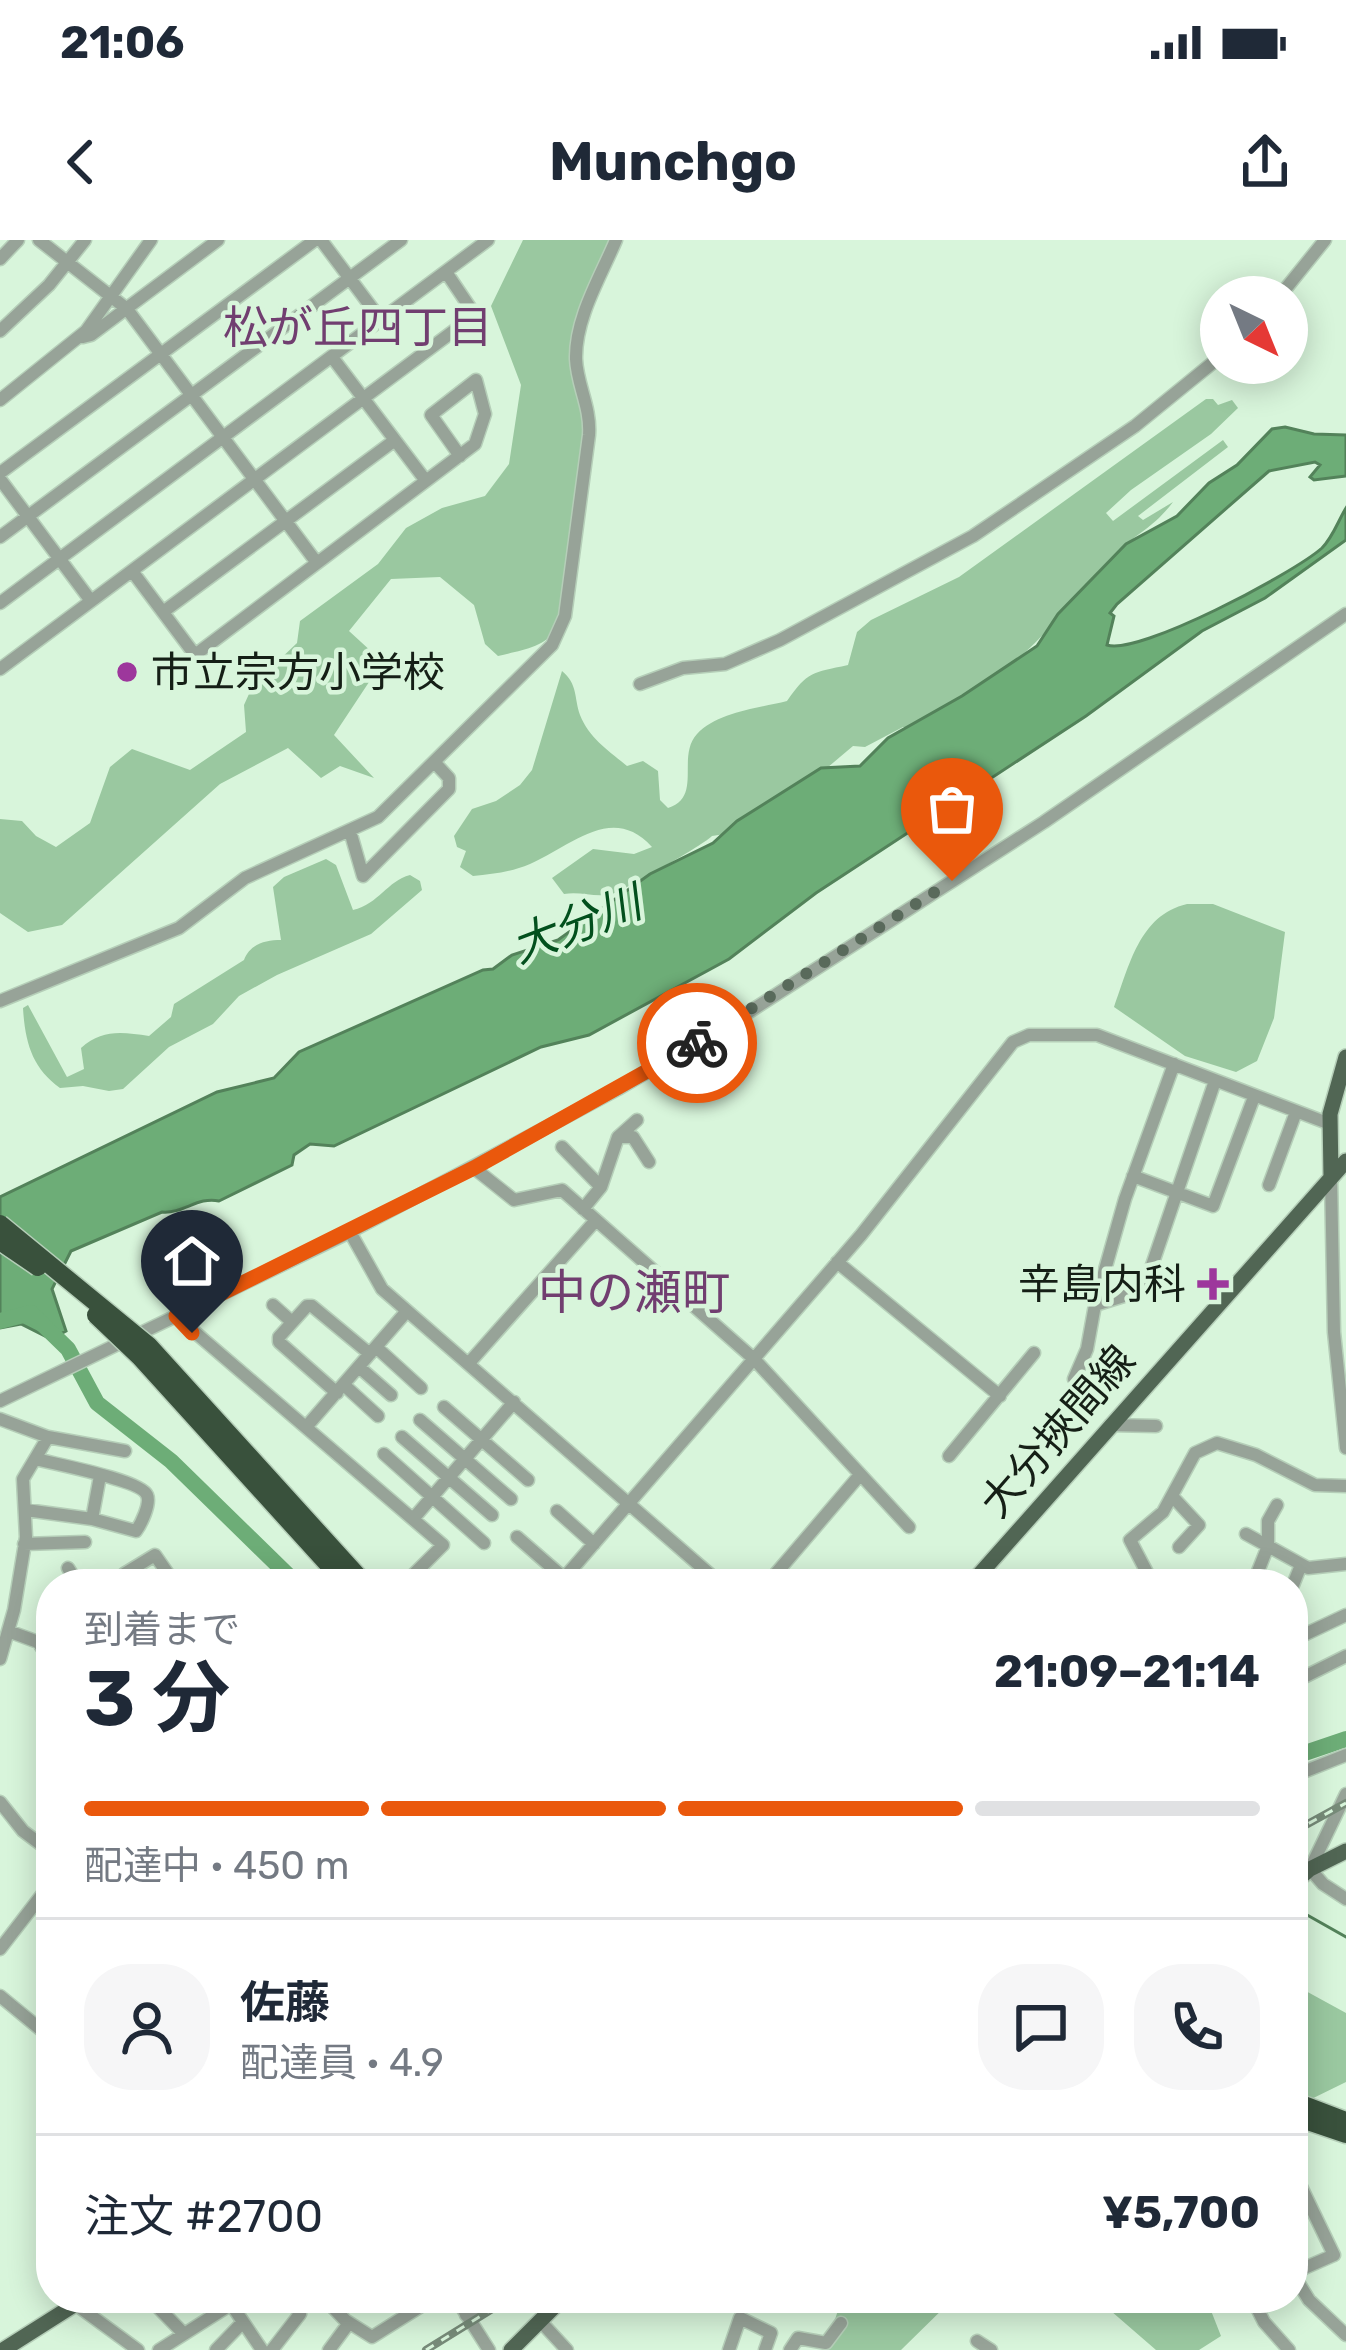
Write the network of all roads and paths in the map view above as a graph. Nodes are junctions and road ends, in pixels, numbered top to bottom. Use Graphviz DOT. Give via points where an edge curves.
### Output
graph roads {
  1 [pos="18,240"];
  2 [pos="39,240"];
  3 [pos="85,240"];
  4 [pos="151,240"];
  5 [pos="218,240"];
  6 [pos="318,240"];
  7 [pos="401,240"];
  8 [pos="488,240"];
  9 [pos="616,240"];
  10 [pos="1325,240"];
  11 [pos="0,260"];
  12 [pos="68,263"];
  13 [pos="446,272"];
  14 [pos="1296,276"];
  15 [pos="350,278"];
  16 [pos="113,296"];
  17 [pos="127,309"];
  18 [pos="381,320"];
  19 [pos="0,331"];
  20 [pos="78,338"];
  21 [pos="161,354"];
  22 [pos="332,357"];
  23 [pos="1200,373"];
  24 [pos="191,395"];
  25 [pos="363,398"];
  26 [pos="0,400"];
  27 [pos="223,437"];
  28 [pos="394,440"];
  29 [pos="460,456"];
  30 [pos="0,476"];
  31 [pos="254,479"];
  32 [pos="426,482"];
  33 [pos="28,516"];
  34 [pos="286,521"];
  35 [pos="0,536"];
  36 [pos="59,559"];
  37 [pos="317,563"];
  38 [pos="132,571"];
  39 [pos="91,601"];
  40 [pos="0,603"];
  41 [pos="163,612"];
  42 [pos="1346,614"];
  43 [pos="0,669"];
  44 [pos="640,684"];
  45 [pos="436,764"];
  46 [pos="350,831"];
  47 [pos="0,1001"];
  48 [pos="1346,1057"];
  49 [pos="1174,1064"];
  50 [pos="1215,1081"];
  51 [pos="1254,1097"];
  52 [pos="1296,1112"];
  53 [pos="637,1120"];
  54 [pos="1330,1124"];
  55 [pos="618,1137"];
  56 [pos="1346,1146"];
  57 [pos="562,1147"];
  58 [pos="649,1162"];
  59 [pos="474,1168"];
  60 [pos="1336,1168"];
  61 [pos="1133,1176"];
  62 [pos="601,1186"];
  63 [pos="1269,1186"];
  64 [pos="1175,1191"];
  65 [pos="583,1209"];
  66 [pos="596,1220"];
  67 [pos="0,1224"];
  68 [pos="350,1232"];
  69 [pos="0,1241"];
  70 [pos="837,1262"];
  71 [pos="273,1305"];
  72 [pos="1095,1305"];
  73 [pos="407,1311"];
  74 [pos="176,1316"];
  75 [pos="1340,1316"];
  76 [pos="292,1322"];
  77 [pos="373,1351"];
  78 [pos="1034,1353"];
  79 [pos="754,1359"];
  80 [pos="469,1364"];
  81 [pos="359,1367"];
  82 [pos="1074,1379"];
  83 [pos="422,1388"];
  84 [pos="340,1389"];
  85 [pos="391,1395"];
  86 [pos="1000,1396"];
  87 [pos="0,1401"];
  88 [pos="514,1402"];
  89 [pos="444,1407"];
  90 [pos="378,1416"];
  91 [pos="0,1419"];
  92 [pos="420,1420"];
  93 [pos="1110,1425"];
  94 [pos="307,1426"];
  95 [pos="1156,1426"];
  96 [pos="48,1437"];
  97 [pos="402,1437"];
  98 [pos="482,1440"];
  99 [pos="1346,1448"];
  100 [pos="124,1451"];
  101 [pos="384,1454"];
  102 [pos="949,1456"];
  103 [pos="35,1459"];
  104 [pos="465,1459"];
  105 [pos="100,1476"];
  106 [pos="859,1476"];
  107 [pos="449,1478"];
  108 [pos="528,1480"];
  109 [pos="1346,1486"];
  110 [pos="1172,1496"];
  111 [pos="432,1497"];
  112 [pos="511,1499"];
  113 [pos="629,1504"];
  114 [pos="1277,1505"];
  115 [pos="26,1510"];
  116 [pos="557,1511"];
  117 [pos="492,1515"];
  118 [pos="413,1519"];
  119 [pos="92,1520"];
  120 [pos="909,1527"];
  121 [pos="1246,1534"];
  122 [pos="517,1537"];
  123 [pos="85,1542"];
  124 [pos="484,1543"];
  125 [pos="24,1544"];
  126 [pos="594,1544"];
  127 [pos="1179,1546"];
  128 [pos="1268,1546"];
  129 [pos="1346,1564"];
  130 [pos="1301,1565"];
  131 [pos="132,1569"];
  132 [pos="165,1569"];
  133 [pos="332,1569"];
  134 [pos="351,1569"];
  135 [pos="419,1569"];
  136 [pos="550,1569"];
  137 [pos="574,1569"];
  138 [pos="704,1569"];
  139 [pos="779,1569"];
  140 [pos="984,1569"];
  141 [pos="1144,1569"];
  142 [pos="1259,1569"];
  143 [pos="1299,1569"];
  144 [pos="1346,1615"];
  145 [pos="8,1631"];
  146 [pos="1308,1633"];
  147 [pos="36,1641"];
  148 [pos="1346,1656"];
  149 [pos="0,1659"];
  150 [pos="1308,1674"];
  151 [pos="1346,1755"];
  152 [pos="1308,1770"];
  153 [pos="1346,1794"];
  154 [pos="1,1806"];
  155 [pos="36,1841"];
  156 [pos="1346,1851"];
  157 [pos="1310,1868"];
  158 [pos="1346,1899"];
  159 [pos="36,1902"];
  160 [pos="0,1949"];
  161 [pos="0,1996"];
  162 [pos="36,2026"];
  163 [pos="1308,2107"];
  164 [pos="1308,2121"];
  165 [pos="1346,2121"];
  166 [pos="1346,2134"];
  167 [pos="1308,2201"];
  168 [pos="1308,2266"];
  169 [pos="1308,2298"];
  170 [pos="61,2313"];
  171 [pos="94,2313"];
  172 [pos="160,2313"];
  173 [pos="214,2313"];
  174 [pos="236,2313"];
  175 [pos="299,2313"];
  176 [pos="341,2313"];
  177 [pos="411,2313"];
  178 [pos="469,2313"];
  179 [pos="550,2313"];
  180 [pos="1260,2313"];
  181 [pos="466,2315"];
  182 [pos="243,2322"];
  183 [pos="350,2323"];
  184 [pos="542,2323"];
  185 [pos="841,2323"];
  186 [pos="1346,2335"];
  187 [pos="977,2341"];
  188 [pos="180,2342"];
  189 [pos="993,2347"];
  190 [pos="3,2350"];
  191 [pos="138,2350"];
  192 [pos="159,2350"];
  193 [pos="216,2350"];
  194 [pos="262,2350"];
  195 [pos="272,2350"];
  196 [pos="328,2350"];
  197 [pos="488,2350"];
  198 [pos="511,2350"];
  199 [pos="566,2350"];
  200 [pos="729,2350"];
  201 [pos="765,2350"];
  202 [pos="790,2350"];
  203 [pos="1289,2350"];
  1 -- 11 [label="street"];
  2 -- 12 [label="street"];
  3 -- 12 [label="street"];
  4 -- 16 [label="street"];
  5 -- 17 [label="street"];
  6 -- 15 [label="street"];
  6 -- 21 [label="street"];
  7 -- 15 [label="street"];
  8 -- 13 [label="street"];
  9 -- 45 [label="street" via="578,337 590,428 560,632"];
  10 -- 14 [label="street"];
  12 -- 16 [label="street"];
  12 -- 19 [label="street"];
  13 -- 18 [label="street"];
  13 -- 25 [label="street" via="475,315"];
  15 -- 18 [label="street"];
  15 -- 24 [label="street"];
  16 -- 17 [label="street"];
  16 -- 20 [label="street"];
  17 -- 20 [label="street"];
  17 -- 21 [label="street"];
  18 -- 22 [label="street"];
  20 -- 26 [label="street"];
  21 -- 24 [label="street"];
  21 -- 30 [label="street"];
  22 -- 25 [label="street"];
  22 -- 27 [label="street"];
  23 -- 44 [label="street" via="1135,426 934,558 725,664"];
  24 -- 27 [label="street"];
  24 -- 33 [label="street"];
  25 -- 28 [label="street"];
  25 -- 31 [label="street"];
  27 -- 31 [label="street"];
  27 -- 36 [label="street"];
  28 -- 32 [label="street"];
  28 -- 34 [label="street"];
  29 -- 29 [label="street" via="476,444 485,414 476,380 431,415"];
  29 -- 32 [label="street"];
  30 -- 33 [label="street"];
  31 -- 34 [label="street"];
  31 -- 38 [label="street"];
  32 -- 37 [label="street"];
  33 -- 35 [label="street"];
  33 -- 36 [label="street"];
  34 -- 37 [label="street"];
  34 -- 41 [label="street"];
  36 -- 39 [label="street"];
  36 -- 40 [label="street"];
  37 -- 41 [label="street" via="194,655"];
  38 -- 39 [label="street"];
  38 -- 41 [label="street"];
  39 -- 43 [label="street"];
  42 -- 59 [label="street" via="809,974"];
  45 -- 46 [label="street" via="378,817"];
  45 -- 46 [label="street" via="449,789 363,876"];
  46 -- 47 [label="street" via="245,878 179,928"];
  48 -- 54 [label="main road"];
  49 -- 50 [label="street"];
  49 -- 61 [label="street"];
  49 -- 70 [label="street" via="1092,1034 1018,1039"];
  50 -- 51 [label="street"];
  50 -- 64 [label="street"];
  51 -- 52 [label="street"];
  51 -- 64 [label="street" via="1216,1204"];
  52 -- 54 [label="street"];
  52 -- 63 [label="street"];
  53 -- 55 [label="street"];
  54 -- 60 [label="main road"];
  55 -- 58 [label="street" via="633,1137"];
  55 -- 62 [label="street"];
  56 -- 60 [label="main road, 大分挾間線"];
  57 -- 62 [label="street"];
  59 -- 65 [label="street" via="511,1199 558,1189"];
  59 -- 68 [label="street"];
  60 -- 75 [label="street"];
  60 -- 93 [label="main road, 大分挾間線"];
  61 -- 64 [label="street"];
  61 -- 72 [label="street"];
  62 -- 65 [label="street"];
  64 -- 72 [label="street" via="1147,1280"];
  65 -- 66 [label="street"];
  66 -- 79 [label="street"];
  66 -- 80 [label="street"];
  67 -- 134 [label="highway, bridge" via="149,1346"];
  68 -- 73 [label="street" via="382,1289"];
  68 -- 74 [label="street"];
  69 -- 133 [label="highway, bridge" via="140,1357"];
  70 -- 79 [label="street"];
  70 -- 86 [label="street"];
  71 -- 76 [label="street"];
  72 -- 82 [label="street"];
  73 -- 77 [label="street"];
  73 -- 80 [label="street"];
  74 -- 87 [label="street"];
  74 -- 94 [label="street"];
  75 -- 99 [label="street"];
  76 -- 77 [label="street" via="312,1306"];
  76 -- 84 [label="street" via="279,1342"];
  77 -- 81 [label="street"];
  77 -- 83 [label="street"];
  78 -- 86 [label="street"];
  79 -- 106 [label="street"];
  79 -- 113 [label="street"];
  80 -- 88 [label="street"];
  81 -- 84 [label="street"];
  81 -- 85 [label="street"];
  84 -- 90 [label="street"];
  84 -- 94 [label="street"];
  86 -- 102 [label="street"];
  88 -- 98 [label="street"];
  88 -- 113 [label="street"];
  89 -- 98 [label="street"];
  91 -- 96 [label="street"];
  92 -- 104 [label="street"];
  93 -- 95 [label="street"];
  93 -- 140 [label="main road, 大分挾間線"];
  94 -- 118 [label="street"];
  96 -- 100 [label="street"];
  96 -- 103 [label="street"];
  97 -- 107 [label="street"];
  98 -- 104 [label="street"];
  98 -- 108 [label="street"];
  101 -- 111 [label="street"];
  103 -- 105 [label="street"];
  103 -- 115 [label="street" via="23,1480"];
  104 -- 107 [label="street"];
  104 -- 112 [label="street"];
  105 -- 119 [label="street"];
  105 -- 119 [label="street" via="132,1483 148,1500 136,1531"];
  106 -- 120 [label="street"];
  106 -- 139 [label="street"];
  107 -- 111 [label="street"];
  107 -- 117 [label="street"];
  109 -- 110 [label="street" via="1322,1487 1216,1443 1195,1453"];
  110 -- 127 [label="street" via="1199,1525"];
  110 -- 141 [label="street" via="1129,1542"];
  111 -- 118 [label="street"];
  111 -- 124 [label="street"];
  113 -- 126 [label="street"];
  113 -- 138 [label="street"];
  114 -- 128 [label="street"];
  115 -- 119 [label="street"];
  115 -- 125 [label="street"];
  116 -- 126 [label="street"];
  118 -- 135 [label="street" via="443,1545"];
  121 -- 128 [label="street"];
  122 -- 136 [label="street"];
  123 -- 125 [label="street"];
  125 -- 145 [label="street"];
  126 -- 137 [label="street"];
  128 -- 130 [label="street"];
  128 -- 142 [label="street"];
  129 -- 130 [label="street"];
  130 -- 143 [label="street"];
  131 -- 132 [label="street" via="155,1555"];
  144 -- 146 [label="street"];
  145 -- 147 [label="street"];
  145 -- 149 [label="street"];
  148 -- 150 [label="street"];
  151 -- 152 [label="street"];
  153 -- 157 [label="street"];
  154 -- 155 [label="street"];
  156 -- 157 [label="main road"];
  157 -- 158 [label="street"];
  159 -- 160 [label="street"];
  161 -- 162 [label="street"];
  163 -- 165 [label="highway"];
  164 -- 166 [label="highway"];
  167 -- 168 [label="street" via="1334,2254"];
  169 -- 186 [label="street"];
  170 -- 190 [label="main road"];
  171 -- 191 [label="street"];
  172 -- 188 [label="street"];
  173 -- 188 [label="street"];
  174 -- 182 [label="street"];
  175 -- 195 [label="street"];
  176 -- 183 [label="street"];
  177 -- 183 [label="street" via="375,2336"];
  178 -- 181 [label="street"];
  179 -- 184 [label="main road"];
  180 -- 203 [label="street"];
  181 -- 197 [label="street"];
  182 -- 193 [label="street"];
  182 -- 194 [label="street"];
  183 -- 196 [label="street"];
  184 -- 198 [label="main road"];
  184 -- 199 [label="street"];
  185 -- 202 [label="street" via="826,2343 798,2338"];
  187 -- 189 [label="street"];
  188 -- 192 [label="street"];
  200 -- 201 [label="street" via="740,2318 771,2333"];
}
